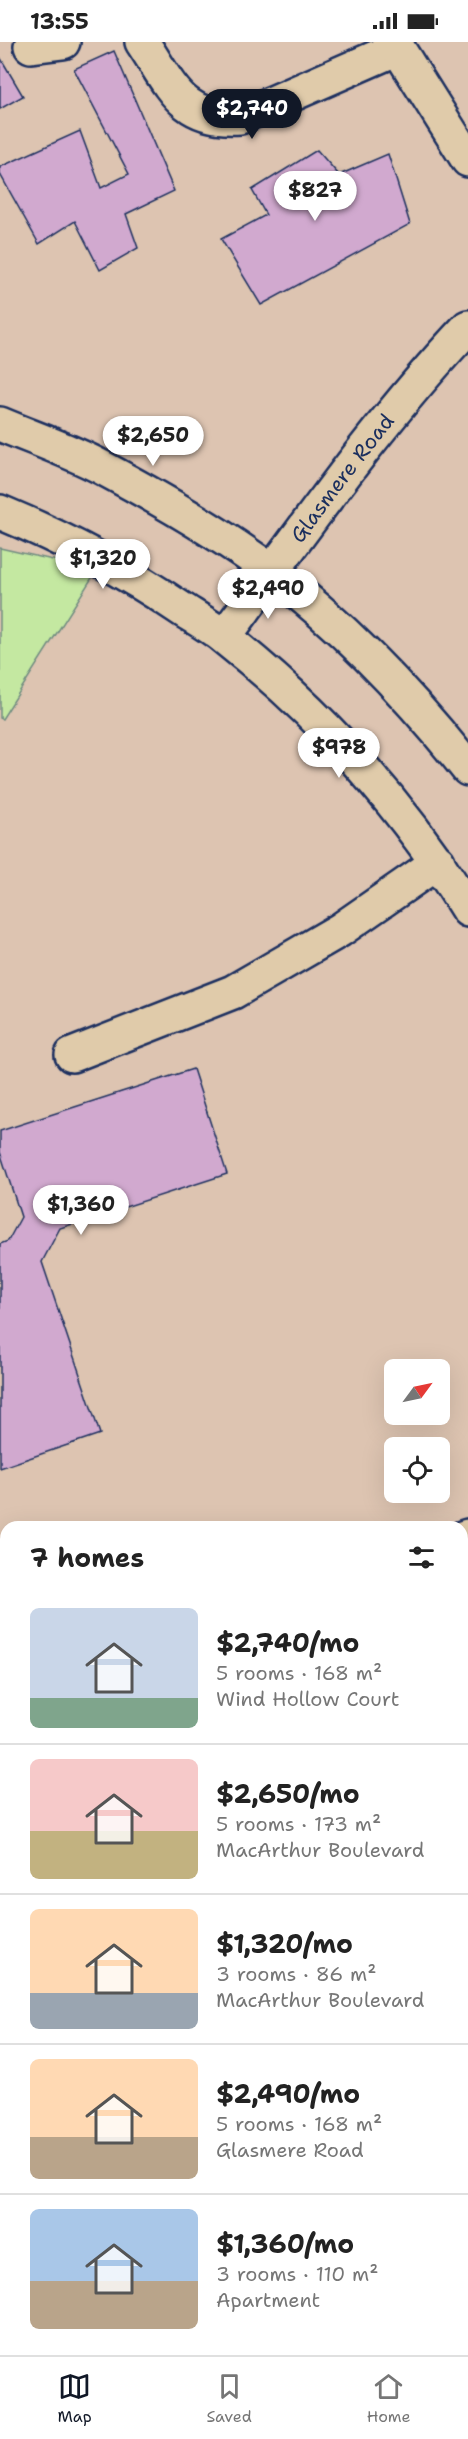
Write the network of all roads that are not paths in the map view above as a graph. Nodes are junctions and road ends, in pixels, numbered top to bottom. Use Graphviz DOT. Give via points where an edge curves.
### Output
graph roads {
  1 [pos="142,42"];
  2 [pos="396,45"];
  3 [pos="468,160"];
  4 [pos="468,327"];
  5 [pos="0,424"];
  6 [pos="0,512"];
  7 [pos="272,572"];
  8 [pos="224,637"];
  9 [pos="466,764"];
  10 [pos="438,862"];
  11 [pos="468,910"];
  12 [pos="72,1055"];
  1 -- 2 [label="main road" via="181,101 199,113 219,119 240,117"];
  2 -- 3 [label="main road"];
  4 -- 7 [label="main road, Glasmere Road" via="361,453"];
  5 -- 7 [label="main road" via="99,466 185,514"];
  6 -- 8 [label="main road" via="63,539 143,583"];
  7 -- 8 [label="main road, Glasmere Road"];
  7 -- 9 [label="main road" via="356,644"];
  8 -- 10 [label="main road" via="300,703 370,775"];
  10 -- 11 [label="main road"];
  10 -- 12 [label="main road" via="340,930 233,992"];
}
